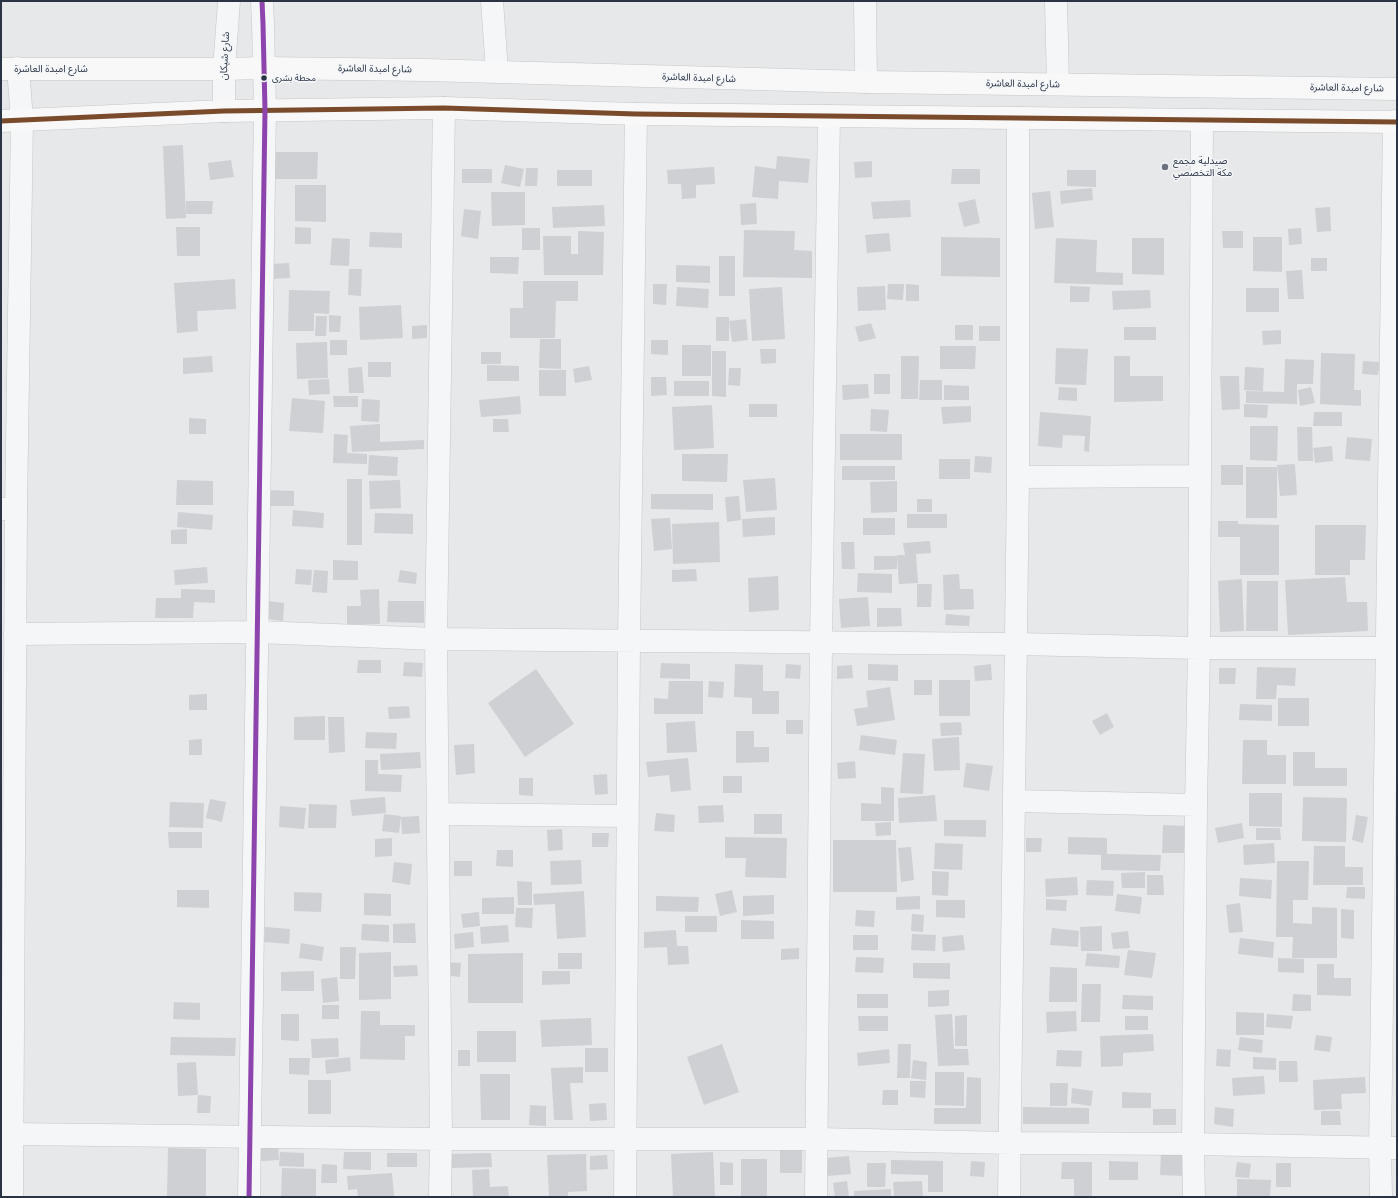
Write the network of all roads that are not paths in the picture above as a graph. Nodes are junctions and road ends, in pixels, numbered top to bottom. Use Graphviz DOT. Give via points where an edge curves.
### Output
graph roads {
  1 [pos="229,1"];
  2 [pos="262,1"];
  3 [pos="492,1"];
  4 [pos="865,1"];
  5 [pos="1056,1"];
  6 [pos="263,68"];
  7 [pos="10,69"];
  8 [pos="224,69"];
  9 [pos="497,71"];
  10 [pos="866,82"];
  11 [pos="1058,84"];
  12 [pos="1397,89"];
  13 [pos="444,108"];
  14 [pos="224,110"];
  15 [pos="265,110"];
  16 [pos="636,114"];
  17 [pos="829,116"];
  18 [pos="1018,118"];
  19 [pos="11,120"];
  20 [pos="1202,120"];
  21 [pos="1395,122"];
  22 [pos="1200,476"];
  23 [pos="1018,477"];
  24 [pos="8,509"];
  25 [pos="257,632"];
  26 [pos="15,634"];
  27 [pos="436,639"];
  28 [pos="629,641"];
  29 [pos="821,643"];
  30 [pos="1017,644"];
  31 [pos="1199,648"];
  32 [pos="1392,648"];
  33 [pos="1014,801"];
  34 [pos="1196,805"];
  35 [pos="438,814"];
  36 [pos="627,816"];
  37 [pos="7,891"];
  38 [pos="7,1066"];
  39 [pos="12,1134"];
  40 [pos="250,1137"];
  41 [pos="441,1139"];
  42 [pos="625,1140"];
  43 [pos="817,1140"];
  44 [pos="1010,1143"];
  45 [pos="1193,1144"];
  46 [pos="1389,1148"];
  47 [pos="12,1197"];
  48 [pos="249,1197"];
  49 [pos="440,1197"];
  50 [pos="625,1197"];
  51 [pos="816,1197"];
  52 [pos="1009,1197"];
  53 [pos="1194,1197"];
  54 [pos="1381,1197"];
  1 -- 8 [label="street, شارع شيكان"];
  2 -- 6 [label="street"];
  3 -- 9 [label="street"];
  4 -- 10 [label="street"];
  5 -- 11 [label="street"];
  6 -- 8 [label="main road, شارع امبدة العاشرة"];
  6 -- 9 [label="main road, شارع امبدة العاشرة"];
  6 -- 15 [label="street"];
  7 -- 8 [label="main road, شارع امبدة العاشرة"];
  7 -- 19 [label="street"];
  8 -- 14 [label="street, شارع شيكان"];
  9 -- 10 [label="main road, شارع امبدة العاشرة"];
  10 -- 11 [label="main road, شارع امبدة العاشرة"];
  11 -- 12 [label="main road, شارع امبدة العاشرة"];
  13 -- 15 [label="main road"];
  13 -- 16 [label="main road"];
  13 -- 27 [label="street"];
  14 -- 15 [label="main road"];
  14 -- 19 [label="main road"];
  15 -- 25 [label="street"];
  16 -- 17 [label="main road"];
  16 -- 28 [label="street"];
  17 -- 18 [label="main road"];
  17 -- 29 [label="street"];
  18 -- 20 [label="main road"];
  18 -- 23 [label="street"];
  19 -- 24 [label="street"];
  20 -- 21 [label="main road"];
  20 -- 22 [label="street"];
  21 -- 32 [label="street"];
  22 -- 23 [label="street"];
  22 -- 31 [label="street"];
  23 -- 30 [label="street"];
  24 -- 26 [label="street"];
  25 -- 26 [label="street"];
  25 -- 27 [label="street"];
  25 -- 40 [label="street"];
  26 -- 37 [label="street"];
  27 -- 28 [label="street"];
  27 -- 35 [label="street"];
  28 -- 29 [label="street"];
  28 -- 36 [label="street"];
  29 -- 30 [label="street"];
  29 -- 43 [label="street"];
  30 -- 31 [label="street"];
  30 -- 33 [label="street"];
  31 -- 32 [label="street"];
  31 -- 34 [label="street"];
  32 -- 46 [label="street"];
  33 -- 34 [label="street"];
  33 -- 44 [label="street"];
  34 -- 45 [label="street"];
  35 -- 36 [label="street"];
  35 -- 41 [label="street"];
  36 -- 42 [label="street"];
  37 -- 38 [label="street"];
  38 -- 39 [label="street"];
  39 -- 40 [label="street"];
  39 -- 47 [label="street"];
  40 -- 41 [label="street"];
  40 -- 48 [label="street"];
  41 -- 42 [label="street"];
  41 -- 49 [label="street"];
  42 -- 43 [label="street"];
  42 -- 50 [label="street"];
  43 -- 44 [label="street"];
  43 -- 51 [label="street"];
  44 -- 45 [label="street"];
  44 -- 52 [label="street"];
  45 -- 46 [label="street"];
  45 -- 53 [label="street"];
  46 -- 54 [label="street"];
}
